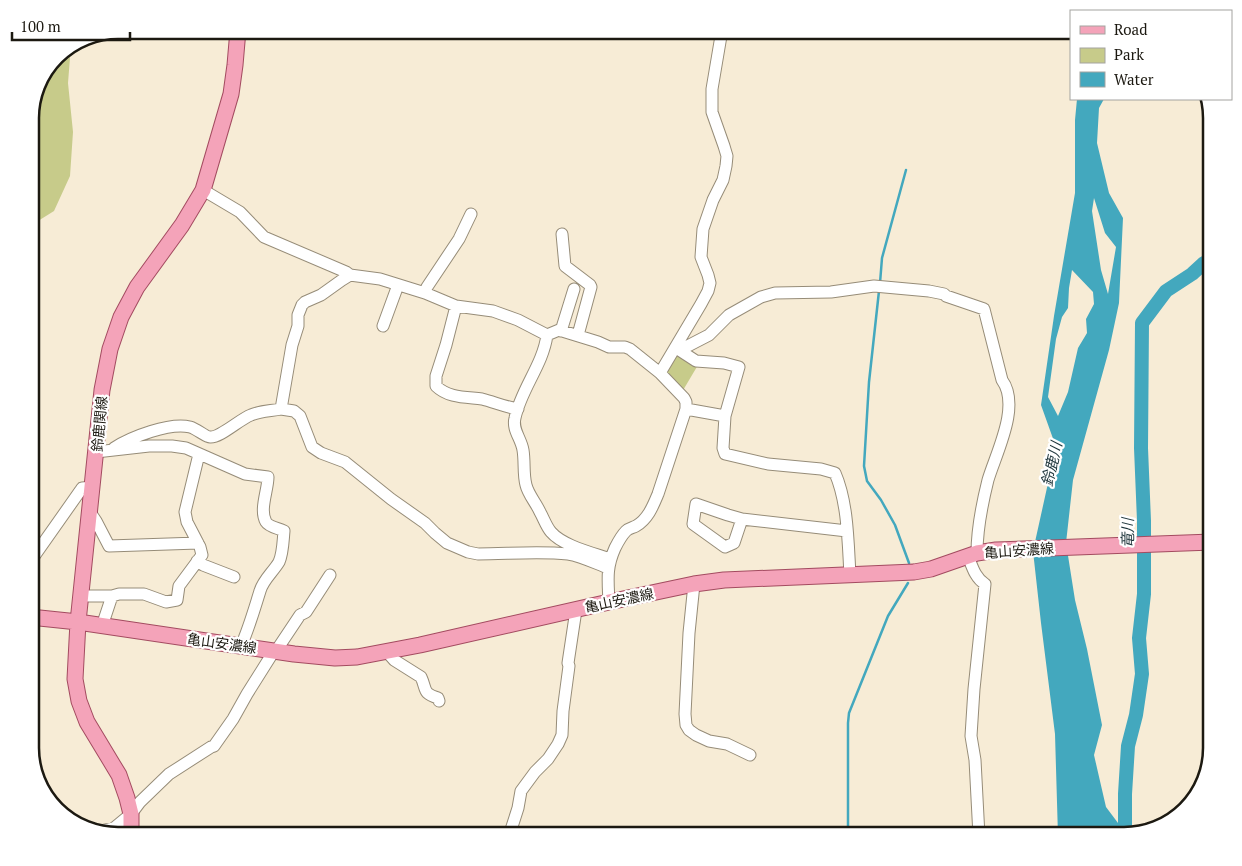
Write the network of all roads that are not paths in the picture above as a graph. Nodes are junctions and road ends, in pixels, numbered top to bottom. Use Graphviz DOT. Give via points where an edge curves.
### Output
graph roads {
  1 [pos="237,39"];
  2 [pos="720,39"];
  3 [pos="203,190"];
  4 [pos="471,214"];
  5 [pos="562,234"];
  6 [pos="350,275"];
  7 [pos="398,285"];
  8 [pos="574,289"];
  9 [pos="425,294"];
  10 [pos="456,306"];
  11 [pos="383,326"];
  12 [pos="561,331"];
  13 [pos="547,335"];
  14 [pos="578,335"];
  15 [pos="678,349"];
  16 [pos="660,373"];
  17 [pos="518,408"];
  18 [pos="281,409"];
  19 [pos="686,409"];
  20 [pos="725,416"];
  21 [pos="103,451"];
  22 [pos="199,454"];
  23 [pos="93,487"];
  24 [pos="90,512"];
  25 [pos="742,518"];
  26 [pos="847,531"];
  27 [pos="1203,542"];
  28 [pos="198,544"];
  29 [pos="39,549"];
  30 [pos="973,554"];
  31 [pos="197,561"];
  32 [pos="609,564"];
  33 [pos="850,574"];
  34 [pos="330,575"];
  35 [pos="234,577"];
  36 [pos="694,584"];
  37 [pos="88,596"];
  38 [pos="112,596"];
  39 [pos="609,602"];
  40 [pos="576,610"];
  41 [pos="39,618"];
  42 [pos="78,622"];
  43 [pos="102,626"];
  44 [pos="242,646"];
  45 [pos="275,651"];
  46 [pos="387,652"];
  47 [pos="439,700"];
  48 [pos="750,755"];
  49 [pos="131,814"];
  50 [pos="115,827"];
  51 [pos="131,827"];
  52 [pos="512,827"];
  53 [pos="979,827"];
  1 -- 3 [label="main road, 鈴鹿関線" via="231,94"];
  2 -- 15 [label="street" via="712,89 712,112 727,156 723,180 703,229 701,257 710,283"];
  3 -- 6 [label="street" via="240,212 264,238"];
  3 -- 21 [label="main road, 鈴鹿関線" via="120,317 104,378"];
  4 -- 9 [label="street"];
  5 -- 14 [label="street" via="566,266 591,287"];
  6 -- 7 [label="street"];
  6 -- 18 [label="street" via="302,305"];
  7 -- 9 [label="street"];
  7 -- 11 [label="street"];
  8 -- 12 [label="street"];
  9 -- 10 [label="street"];
  10 -- 13 [label="street" via="493,311"];
  10 -- 17 [label="street" via="436,386 448,394"];
  12 -- 13 [label="street"];
  12 -- 14 [label="street"];
  13 -- 17 [label="street"];
  14 -- 16 [label="street" via="608,347 630,349"];
  15 -- 16 [label="street"];
  15 -- 20 [label="street" via="696,361 739,368"];
  15 -- 30 [label="street" via="709,335 728,315 775,293 831,292 879,286 944,294 984,309 1007,390 1008,416 986,489"];
  16 -- 19 [label="street" via="684,398"];
  17 -- 32 [label="street" via="514,426 523,448 526,486 548,528 560,540"];
  18 -- 21 [label="street" via="258,412 212,437 185,426 160,429"];
  18 -- 32 [label="street" via="300,416 312,447 345,462 447,542 468,552 568,554"];
  19 -- 20 [label="street"];
  19 -- 32 [label="street" via="653,507 642,521 625,532"];
  20 -- 26 [label="street" via="725,454 768,464 835,473 841,486"];
  21 -- 22 [label="street" via="172,446"];
  21 -- 23 [label="main road, 鈴鹿関線"];
  22 -- 28 [label="street" via="185,512"];
  22 -- 44 [label="street" via="245,474 268,477 264,500 266,522 284,531 280,560 260,590"];
  23 -- 24 [label="main road, 鈴鹿関線"];
  23 -- 29 [label="street" via="82,488"];
  24 -- 28 [label="street" via="109,546"];
  24 -- 42 [label="main road, 鈴鹿関線"];
  25 -- 25 [label="street" via="696,504 693,524 725,548 734,544"];
  25 -- 26 [label="street"];
  26 -- 33 [label="street"];
  27 -- 30 [label="main road, 亀山安濃線" via="996,550"];
  28 -- 31 [label="street" via="202,555"];
  30 -- 33 [label="main road, 亀山安濃線" via="931,570"];
  30 -- 53 [label="street" via="980,580 985,584 971,736"];
  31 -- 35 [label="street"];
  31 -- 38 [label="street" via="180,586 177,600 166,602 144,594"];
  32 -- 39 [label="street"];
  33 -- 36 [label="main road, 亀山安濃線"];
  34 -- 45 [label="street"];
  36 -- 39 [label="main road, 亀山安濃線"];
  36 -- 48 [label="street" via="688,632 686,725 703,739 727,744"];
  37 -- 38 [label="street"];
  38 -- 43 [label="street"];
  39 -- 40 [label="main road, 亀山安濃線"];
  40 -- 46 [label="main road, 亀山安濃線"];
  40 -- 52 [label="street" via="562,735 548,759 521,791"];
  41 -- 42 [label="main road, 亀山安濃線"];
  42 -- 43 [label="main road, 亀山安濃線"];
  42 -- 49 [label="main road, 鈴鹿関線" via="75,679 79,701 87,722 119,775"];
  43 -- 44 [label="main road, 亀山安濃線"];
  44 -- 45 [label="main road, 亀山安濃線"];
  45 -- 46 [label="main road, 亀山安濃線" via="335,658"];
  45 -- 49 [label="street" via="214,746 169,774"];
  46 -- 47 [label="street" via="421,677 425,691"];
  49 -- 50 [label="street"];
  49 -- 51 [label="main road, 鈴鹿関線"];
}
